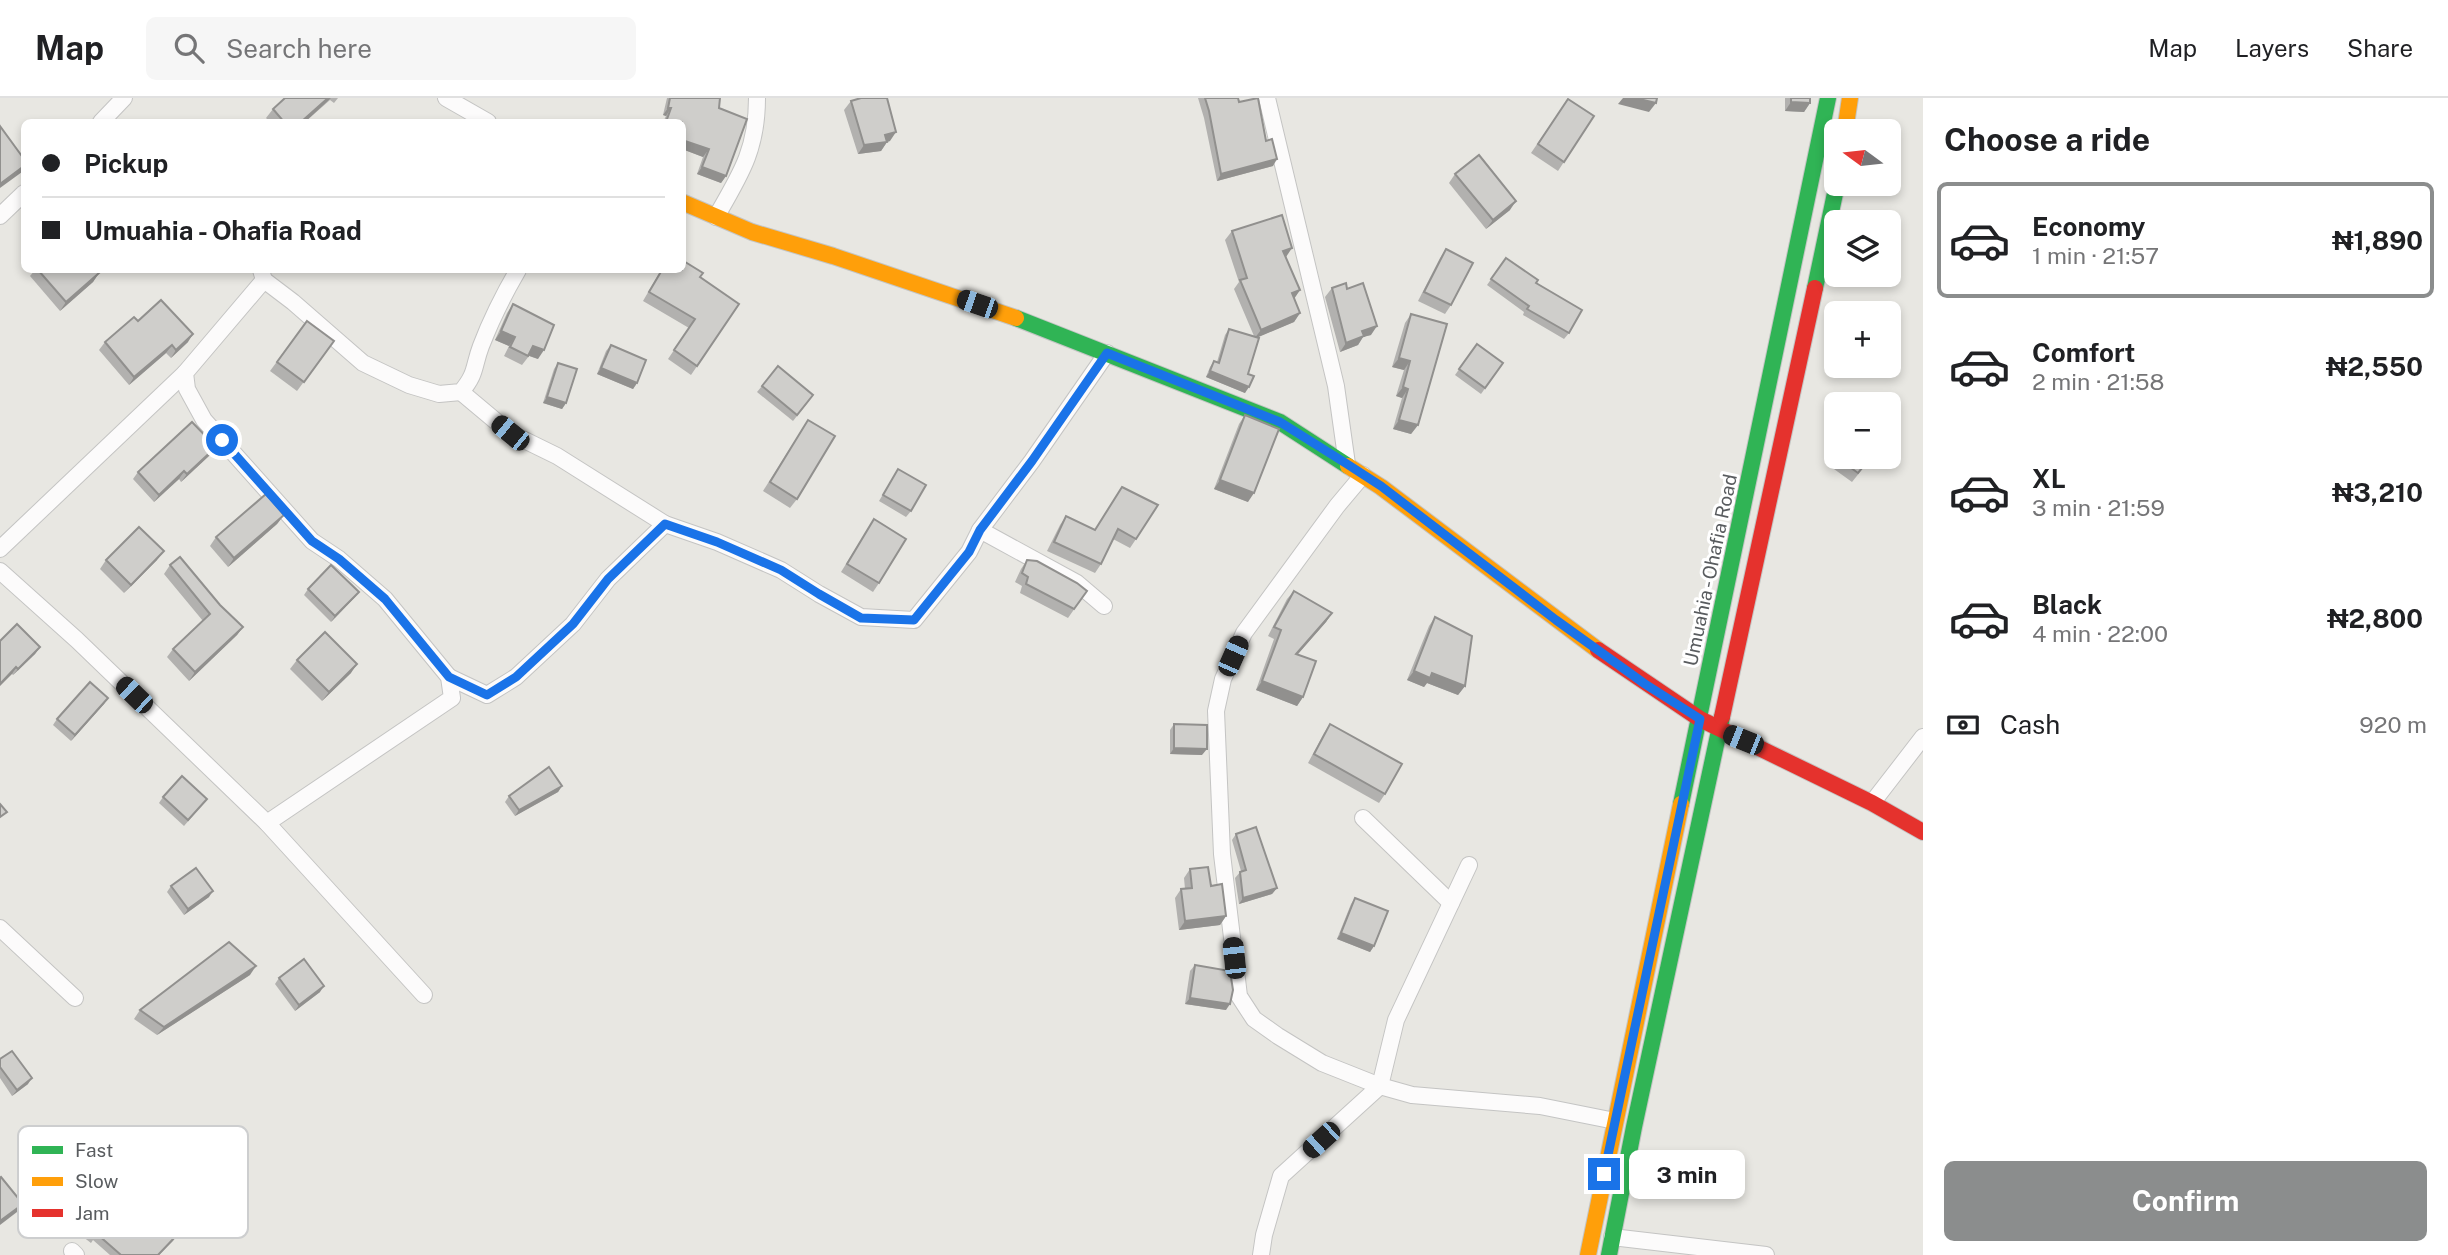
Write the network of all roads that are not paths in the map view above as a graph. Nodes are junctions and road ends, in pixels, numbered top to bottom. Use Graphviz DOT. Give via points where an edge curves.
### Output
graph roads {
  1 [pos="124,98"];
  2 [pos="446,98"];
  3 [pos="757,98"];
  4 [pos="1267,98"];
  5 [pos="1828,98"];
  6 [pos="1850,98"];
  7 [pos="105,119"];
  8 [pos="483,119"];
  9 [pos="1847,119"];
  10 [pos="1834,196"];
  11 [pos="21,197"];
  12 [pos="686,204"];
  13 [pos="0,216"];
  14 [pos="716,217"];
  15 [pos="516,273"];
  16 [pos="262,275"];
  17 [pos="1107,353"];
  18 [pos="185,373"];
  19 [pos="461,392"];
  20 [pos="1347,464"];
  21 [pos="1363,475"];
  22 [pos="665,524"];
  23 [pos="980,530"];
  24 [pos="0,550"];
  25 [pos="0,571"];
  26 [pos="1104,606"];
  27 [pos="449,677"];
  28 [pos="1700,719"];
  29 [pos="1719,730"];
  30 [pos="1923,737"];
  31 [pos="1872,803"];
  32 [pos="1363,818"];
  33 [pos="268,824"];
  34 [pos="1923,832"];
  35 [pos="1469,865"];
  36 [pos="1451,903"];
  37 [pos="0,928"];
  38 [pos="424,995"];
  39 [pos="75,998"];
  40 [pos="1380,1086"];
  41 [pos="1615,1121"];
  42 [pos="1612,1237"];
  43 [pos="1261,1255"];
  44 [pos="1588,1255"];
  45 [pos="1609,1255"];
  46 [pos="1766,1255"];
  1 -- 7 [label="street"];
  2 -- 8 [label="street"];
  3 -- 14 [label="street" via="757,123 745,169"];
  4 -- 20 [label="street" via="1336,386"];
  5 -- 28 [label="main road, Umuahia - Ohafia Road"];
  6 -- 9 [label="main road"];
  10 -- 29 [label="main road"];
  11 -- 13 [label="street"];
  12 -- 14 [label="main road"];
  14 -- 17 [label="main road"];
  15 -- 19 [label="street" via="480,349 472,379"];
  16 -- 18 [label="street"];
  16 -- 19 [label="street" via="363,363 439,394"];
  17 -- 20 [label="main road" via="1280,422"];
  17 -- 23 [label="street"];
  18 -- 24 [label="street"];
  18 -- 27 [label="street" via="187,389 204,420 312,541 385,599"];
  19 -- 22 [label="street" via="510,433 557,456"];
  20 -- 21 [label="main road"];
  21 -- 28 [label="main road" via="1556,620"];
  21 -- 40 [label="street" via="1244,633 1223,679 1216,711 1222,854 1239,996 1254,1019 1278,1036 1322,1063"];
  22 -- 23 [label="street" via="781,570 861,618 914,620 969,552"];
  22 -- 27 [label="street" via="608,579 573,624 516,677 487,695"];
  23 -- 26 [label="street" via="1077,583"];
  25 -- 33 [label="street"];
  27 -- 33 [label="street" via="452,698"];
  28 -- 29 [label="main road"];
  28 -- 41 [label="main road, Umuahia - Ohafia Road"];
  29 -- 31 [label="main road"];
  29 -- 42 [label="main road"];
  30 -- 31 [label="street"];
  31 -- 34 [label="main road"];
  32 -- 36 [label="street"];
  33 -- 38 [label="street"];
  35 -- 36 [label="street"];
  36 -- 40 [label="street" via="1396,1020"];
  37 -- 39 [label="street"];
  40 -- 41 [label="street" via="1412,1096 1540,1106"];
  40 -- 43 [label="street" via="1281,1176"];
  41 -- 44 [label="main road, Umuahia - Ohafia Road"];
  42 -- 45 [label="main road"];
  42 -- 46 [label="street"];
}
